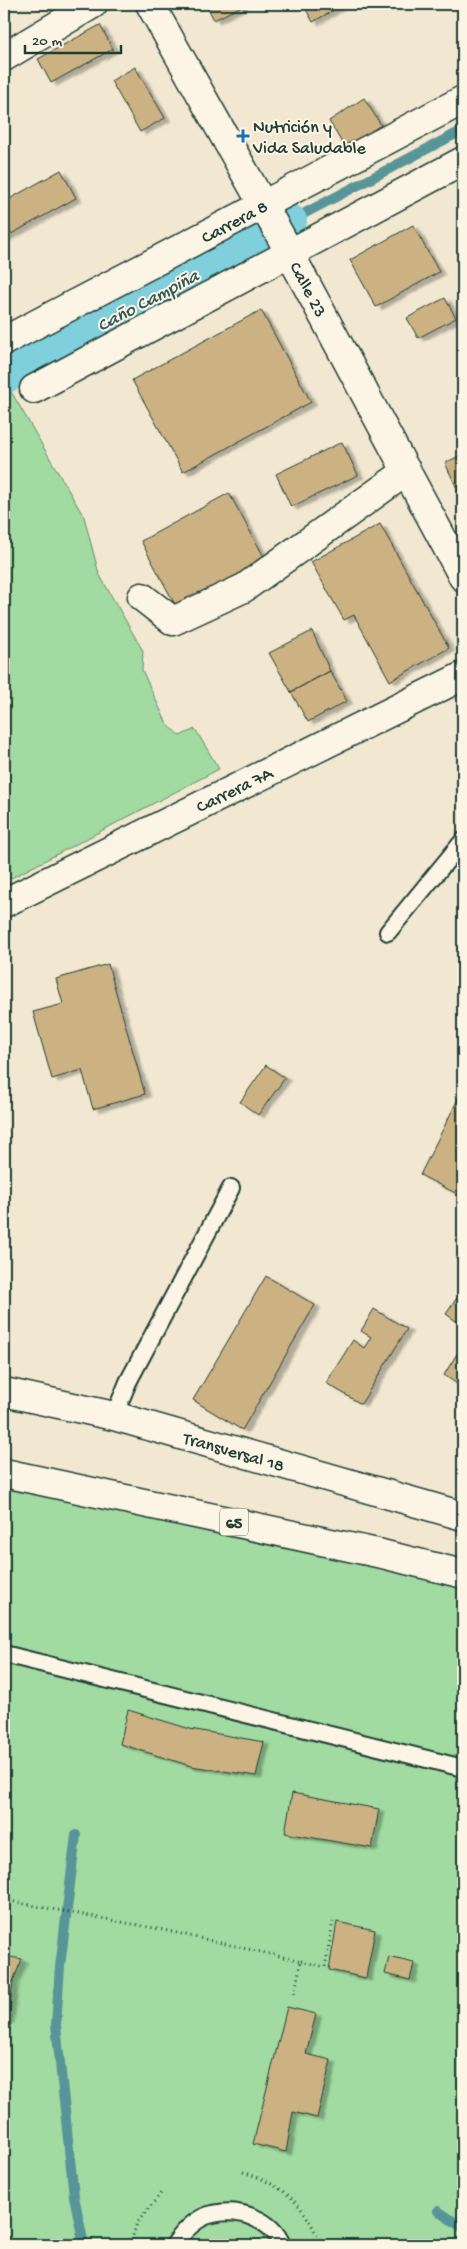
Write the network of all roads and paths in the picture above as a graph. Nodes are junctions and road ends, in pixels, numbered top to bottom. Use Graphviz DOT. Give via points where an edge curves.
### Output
graph roads {
  1 [pos="93,4"];
  2 [pos="150,4"];
  3 [pos="4,57"];
  4 [pos="463,100"];
  5 [pos="463,161"];
  6 [pos="265,210"];
  7 [pos="286,245"];
  8 [pos="4,342"];
  9 [pos="34,389"];
  10 [pos="407,471"];
  11 [pos="463,577"];
  12 [pos="142,597"];
  13 [pos="463,676"];
  14 [pos="463,841"];
  15 [pos="4,903"];
  16 [pos="388,932"];
  17 [pos="231,1188"];
  18 [pos="4,1392"];
  19 [pos="114,1416"];
  20 [pos="4,1473"];
  21 [pos="463,1516"];
  22 [pos="463,1574"];
  23 [pos="4,1654"];
  24 [pos="463,1768"];
  25 [pos="4,1900"];
  26 [pos="333,1922"];
  27 [pos="301,1961"];
  28 [pos="294,1997"];
  29 [pos="243,2172"];
  30 [pos="161,2193"];
  31 [pos="130,2245"];
  32 [pos="174,2245"];
  33 [pos="282,2245"];
  34 [pos="321,2245"];
  1 -- 3 [label="street"];
  2 -- 6 [label="street, Calle 23"];
  4 -- 6 [label="street, Carrera 8"];
  5 -- 7 [label="street"];
  6 -- 7 [label="street, Calle 23"];
  6 -- 8 [label="street, Carrera 8"];
  7 -- 9 [label="street"];
  7 -- 10 [label="street, Calle 23"];
  10 -- 11 [label="street, Calle 23"];
  10 -- 12 [label="street" via="244,588 173,621"];
  13 -- 15 [label="street, Carrera 7A"];
  14 -- 16 [label="lane"];
  17 -- 19 [label="lane" via="128,1382"];
  18 -- 19 [label="street, Transversal 18"];
  19 -- 21 [label="street, Transversal 18"];
  20 -- 22 [label="street, 65"];
  23 -- 24 [label="lane"];
  25 -- 27 [label="path" via="159,1929"];
  26 -- 27 [label="path" via="325,1967"];
  27 -- 28 [label="path"];
  29 -- 34 [label="path" via="271,2182 297,2202 311,2220"];
  30 -- 31 [label="path" via="137,2223"];
  32 -- 33 [label="lane" via="189,2225 212,2214 240,2212 256,2218 273,2231"];
}
